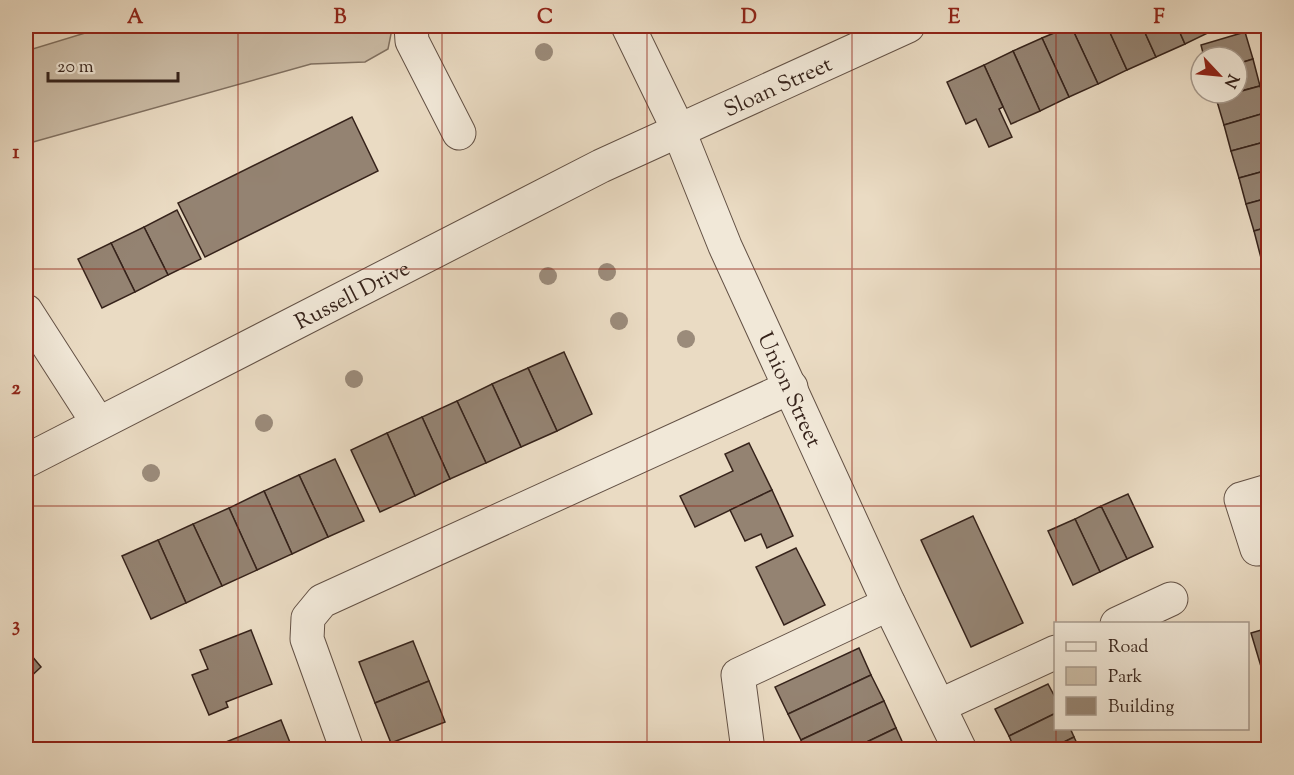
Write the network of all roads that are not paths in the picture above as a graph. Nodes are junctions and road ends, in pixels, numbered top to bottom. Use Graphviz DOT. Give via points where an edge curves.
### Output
graph roads {
  1 [pos="411,26"];
  2 [pos="628,26"];
  3 [pos="908,26"];
  4 [pos="678,129"];
  5 [pos="459,133"];
  6 [pos="26,311"];
  7 [pos="791,387"];
  8 [pos="98,423"];
  9 [pos="26,461"];
  10 [pos="1269,491"];
  11 [pos="1257,549"];
  12 [pos="1171,599"];
  13 [pos="889,604"];
  14 [pos="1130,621"];
  15 [pos="1054,653"];
  16 [pos="939,706"];
  17 [pos="347,750"];
  18 [pos="748,750"];
  19 [pos="960,750"];
  1 -- 5 [label="street" via="412,41"];
  2 -- 4 [label="street, Union Street"];
  3 -- 4 [label="street, Sloan Street"];
  4 -- 7 [label="street, Union Street" via="725,246"];
  4 -- 8 [label="street, Russell Drive"];
  6 -- 8 [label="street"];
  7 -- 13 [label="street, Union Street"];
  7 -- 17 [label="street" via="322,601 308,618 307,639"];
  8 -- 9 [label="street, Russell Drive"];
  10 -- 11 [label="street" via="1241,499"];
  12 -- 14 [label="street"];
  13 -- 16 [label="street, Union Street"];
  13 -- 18 [label="street" via="738,675"];
  15 -- 16 [label="street"];
  16 -- 19 [label="street, Union Street"];
}
